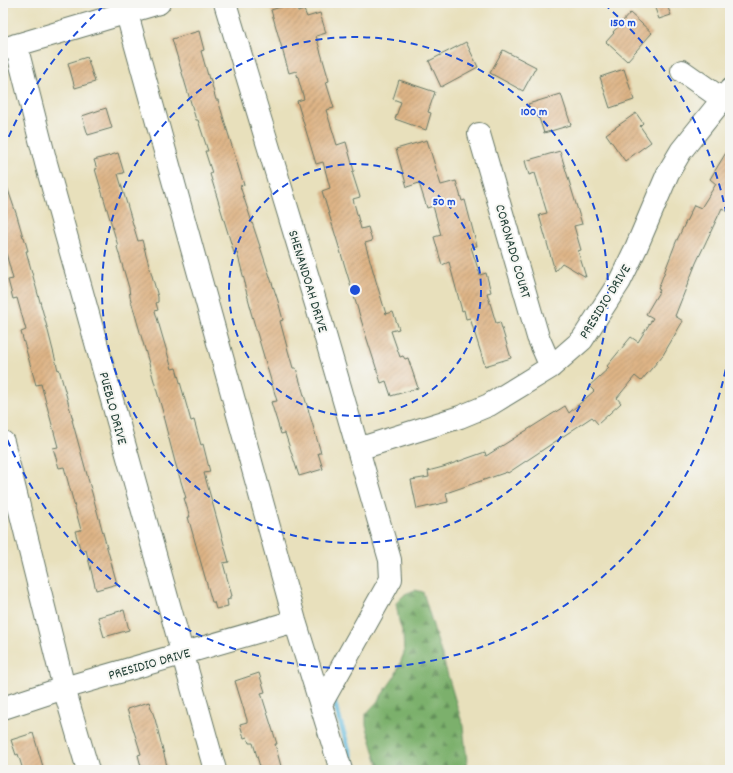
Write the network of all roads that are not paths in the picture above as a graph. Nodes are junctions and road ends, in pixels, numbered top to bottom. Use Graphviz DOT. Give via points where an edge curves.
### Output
graph roads {
  1 [pos="159,3"];
  2 [pos="225,3"];
  3 [pos="126,8"];
  4 [pos="9,47"];
  5 [pos="682,71"];
  6 [pos="726,95"];
  7 [pos="479,134"];
  8 [pos="551,367"];
  9 [pos="3,442"];
  10 [pos="358,449"];
  11 [pos="295,621"];
  12 [pos="182,654"];
  13 [pos="64,688"];
  14 [pos="321,704"];
  15 [pos="3,708"];
  16 [pos="88,770"];
  17 [pos="215,770"];
  18 [pos="341,770"];
  1 -- 3 [label="street"];
  2 -- 10 [label="street, SHENANDOAH DRIVE"];
  3 -- 4 [label="street"];
  3 -- 11 [label="street"];
  4 -- 12 [label="street, PUEBLO DRIVE" via="46,163"];
  5 -- 6 [label="street"];
  6 -- 8 [label="street, PRESIDIO DRIVE" via="681,150 620,280 598,316 582,340"];
  7 -- 8 [label="street, CORONADO COURT" via="538,337"];
  8 -- 10 [label="street, PRESIDIO DRIVE" via="489,405 460,417"];
  9 -- 13 [label="street"];
  10 -- 14 [label="street, SHENANDOAH DRIVE" via="390,560 391,579"];
  11 -- 12 [label="street, PRESIDIO DRIVE"];
  11 -- 14 [label="street"];
  12 -- 13 [label="street, PRESIDIO DRIVE"];
  12 -- 17 [label="street, PUEBLO DRIVE"];
  13 -- 15 [label="street, PRESIDIO DRIVE"];
  13 -- 16 [label="street"];
  14 -- 18 [label="street"];
}
